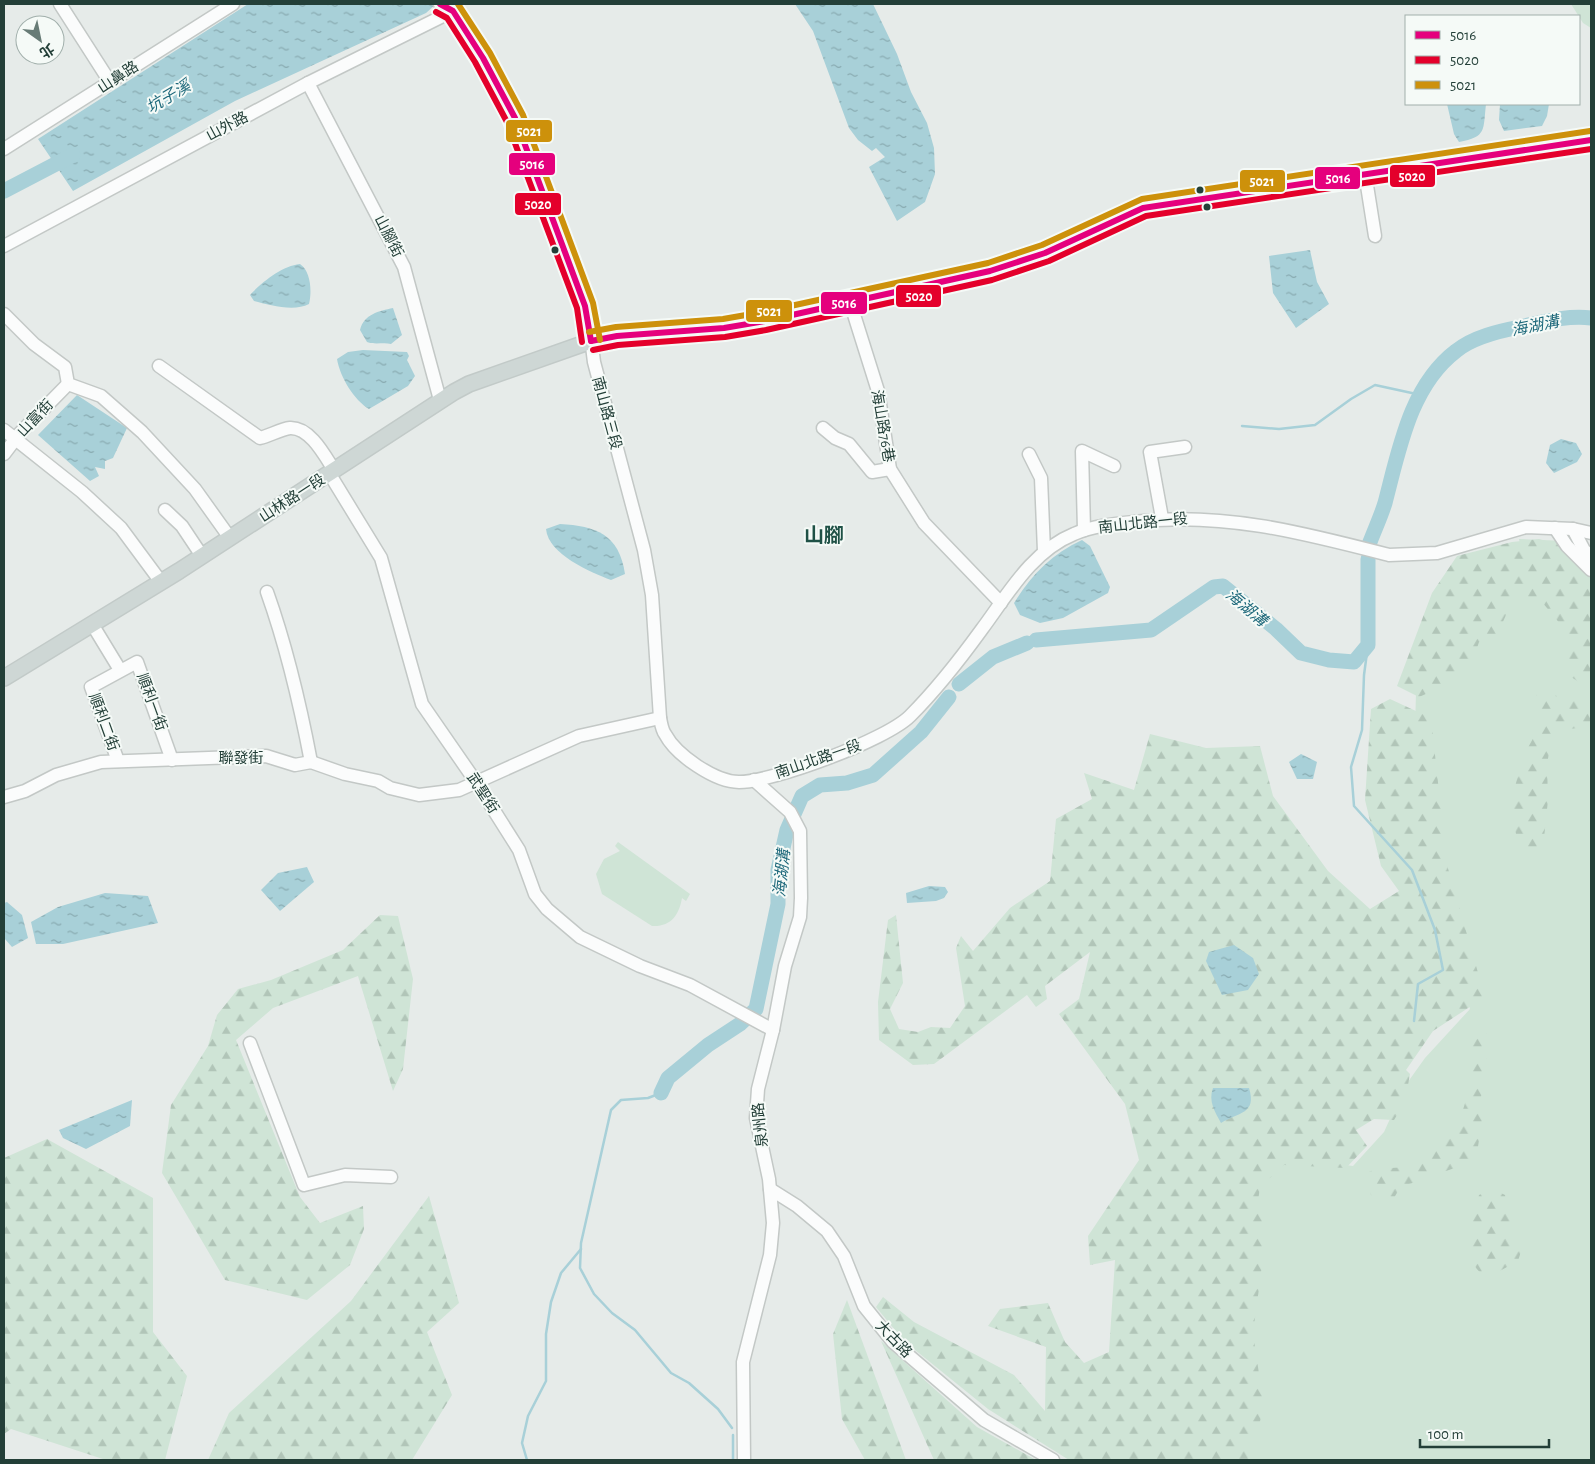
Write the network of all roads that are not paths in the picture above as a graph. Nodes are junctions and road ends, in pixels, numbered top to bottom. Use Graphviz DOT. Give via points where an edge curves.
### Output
graph roads {
  1 [pos="233,4"];
  2 [pos="440,4"];
  3 [pos="64,5"];
  4 [pos="452,8"];
  5 [pos="110,82"];
  6 [pos="308,83"];
  7 [pos="1591,140"];
  8 [pos="4,149"];
  9 [pos="1365,173"];
  10 [pos="1375,236"];
  11 [pos="4,246"];
  12 [pos="850,302"];
  13 [pos="4,314"];
  14 [pos="592,341"];
  15 [pos="159,366"];
  16 [pos="68,384"];
  17 [pos="440,400"];
  18 [pos="823,428"];
  19 [pos="4,430"];
  20 [pos="15,439"];
  21 [pos="1185,448"];
  22 [pos="4,454"];
  23 [pos="1029,454"];
  24 [pos="1114,466"];
  25 [pos="890,469"];
  26 [pos="332,472"];
  27 [pos="165,510"];
  28 [pos="1162,518"];
  29 [pos="1555,528"];
  30 [pos="1573,529"];
  31 [pos="1084,530"];
  32 [pos="1591,533"];
  33 [pos="230,538"];
  34 [pos="1044,551"];
  35 [pos="202,556"];
  36 [pos="1591,556"];
  37 [pos="1591,570"];
  38 [pos="161,582"];
  39 [pos="266,592"];
  40 [pos="1001,603"];
  41 [pos="92,624"];
  42 [pos="120,670"];
  43 [pos="4,678"];
  44 [pos="660,718"];
  45 [pos="118,760"];
  46 [pos="172,760"];
  47 [pos="311,762"];
  48 [pos="754,780"];
  49 [pos="476,782"];
  50 [pos="4,797"];
  51 [pos="773,1030"];
  52 [pos="250,1043"];
  53 [pos="391,1177"];
  54 [pos="770,1189"];
  55 [pos="744,1460"];
  56 [pos="1053,1460"];
  1 -- 5 [label="street, 山鼻路"];
  2 -- 4 [label="street, 南山路三段"];
  3 -- 5 [label="street"];
  4 -- 6 [label="street, 山外路"];
  4 -- 14 [label="street, 南山路三段" via="515,118 585,306"];
  5 -- 8 [label="street, 山鼻路"];
  6 -- 11 [label="street, 山外路"];
  6 -- 17 [label="street, 山腳街" via="404,267"];
  7 -- 9 [label="main road, 山林路一段"];
  9 -- 10 [label="street"];
  9 -- 12 [label="main road, 山林路一段" via="1143,208 1045,253 990,271"];
  12 -- 14 [label="main road, 山林路一段" via="724,328 617,336"];
  12 -- 25 [label="street, 海山路76巷" via="878,391"];
  13 -- 16 [label="street" via="34,344 64,367"];
  14 -- 17 [label="main road, 山林路一段" via="469,384"];
  14 -- 44 [label="street, 南山路三段" via="594,362 644,550 652,595"];
  15 -- 26 [label="street, 武聖街" via="260,438 290,428 308,435 320,447"];
  16 -- 20 [label="street, 山富街"];
  16 -- 33 [label="street" via="101,396 142,432 195,489"];
  17 -- 26 [label="main road, 山林路一段"];
  18 -- 25 [label="street" via="849,444 872,472"];
  19 -- 20 [label="street"];
  20 -- 22 [label="street, 山富街"];
  20 -- 38 [label="street" via="121,528"];
  21 -- 28 [label="street" via="1150,452"];
  23 -- 34 [label="street" via="1041,478"];
  24 -- 31 [label="street" via="1082,451"];
  25 -- 40 [label="street, 海山路76巷" via="924,523"];
  26 -- 33 [label="main road, 山林路一段"];
  26 -- 49 [label="street, 武聖街" via="382,558 422,704"];
  27 -- 35 [label="street" via="182,526"];
  28 -- 29 [label="street, 南山北路一段" via="1266,526 1389,555 1407,556 1436,554 1526,527"];
  28 -- 31 [label="street, 南山北路一段"];
  29 -- 30 [label="street, 南山北路一段"];
  29 -- 37 [label="street" via="1567,546"];
  30 -- 32 [label="street, 南山北路一段"];
  30 -- 36 [label="street"];
  31 -- 34 [label="street, 南山北路一段"];
  33 -- 35 [label="main road, 山林路一段"];
  34 -- 40 [label="street, 南山北路一段"];
  35 -- 38 [label="main road, 山林路一段"];
  38 -- 41 [label="main road, 山林路一段"];
  39 -- 47 [label="street" via="299,701"];
  40 -- 48 [label="street, 南山北路一段" via="916,709 895,729 847,750"];
  41 -- 42 [label="street"];
  41 -- 43 [label="main road, 山林路一段"];
  42 -- 45 [label="street, 順利二街" via="91,687"];
  42 -- 46 [label="street, 順利一街" via="137,662"];
  44 -- 48 [label="street, 南山路三段" via="664,733 689,760 722,780"];
  44 -- 49 [label="street, 聯發街" via="579,736"];
  45 -- 46 [label="street, 聯發街"];
  45 -- 50 [label="street, 聯發街" via="56,775"];
  46 -- 47 [label="street, 聯發街" via="266,756 295,766"];
  47 -- 49 [label="street, 聯發街" via="419,794 459,790"];
  48 -- 51 [label="street, 泉州路" via="792,815 800,831 800,917 785,966"];
  49 -- 51 [label="street, 武聖街" via="519,850 535,894 547,909 580,937 690,985"];
  51 -- 54 [label="street, 泉州路" via="756,1108"];
  52 -- 53 [label="street" via="304,1185 345,1175"];
  54 -- 55 [label="street, 泉州路" via="773,1223 770,1255 743,1362"];
  54 -- 56 [label="street, 大古路" via="827,1231 844,1256 864,1306 893,1342 984,1420"];
}
